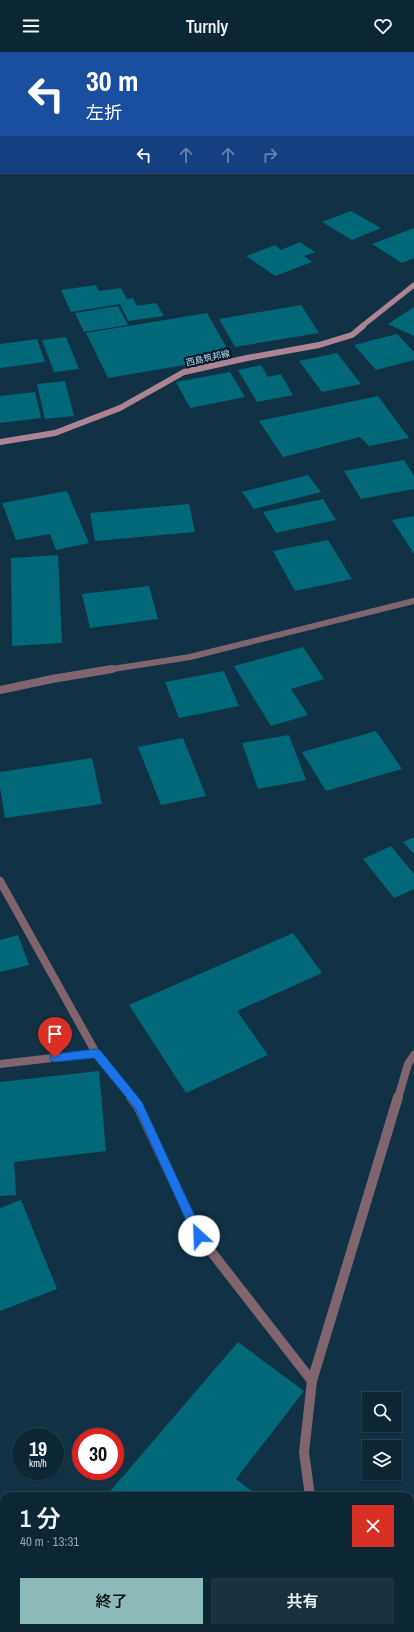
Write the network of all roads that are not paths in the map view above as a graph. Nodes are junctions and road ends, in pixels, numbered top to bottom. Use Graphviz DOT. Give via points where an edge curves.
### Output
graph roads {
  1 [pos="414,285"];
  2 [pos="0,442"];
  3 [pos="414,601"];
  4 [pos="0,690"];
  5 [pos="0,881"];
  6 [pos="96,1053"];
  7 [pos="414,1055"];
  8 [pos="0,1064"];
  9 [pos="312,1381"];
  10 [pos="309,1492"];
  1 -- 2 [label="main road, 西島筑邦線" via="352,335 318,345 184,372 120,408 55,433"];
  3 -- 4 [label="street" via="190,657"];
  5 -- 6 [label="street"];
  6 -- 8 [label="street"];
  6 -- 9 [label="street" via="138,1106 199,1236"];
  7 -- 9 [label="street" via="408,1064"];
  9 -- 10 [label="street" via="304,1452"];
}
